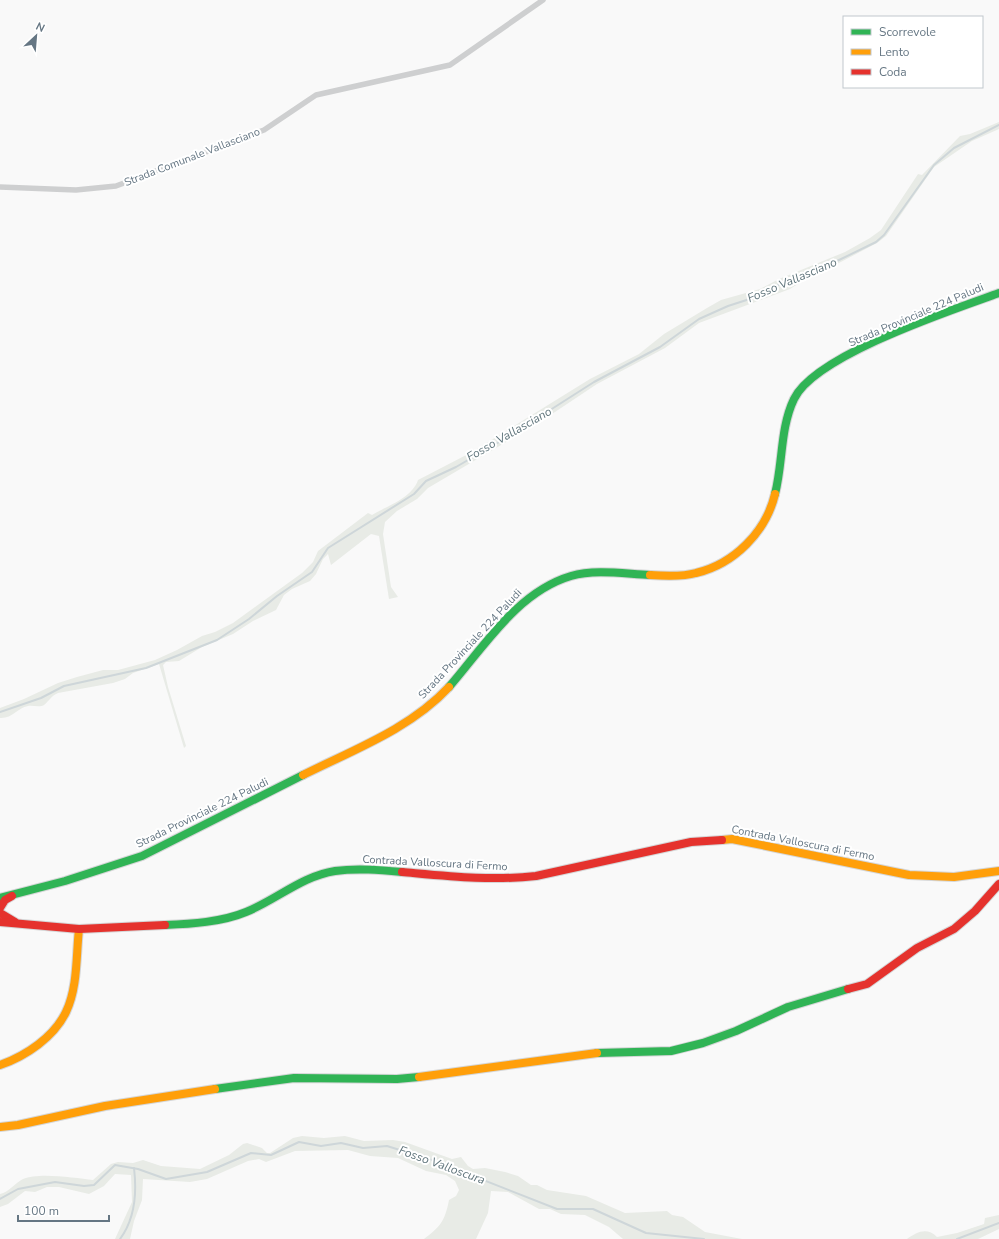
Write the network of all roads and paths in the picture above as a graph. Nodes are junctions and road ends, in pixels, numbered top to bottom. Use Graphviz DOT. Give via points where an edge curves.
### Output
graph roads {
  1 [pos="543,0"];
  2 [pos="0,187"];
  3 [pos="999,293"];
  4 [pos="999,871"];
  5 [pos="999,884"];
  6 [pos="16,893"];
  7 [pos="0,898"];
  8 [pos="0,908"];
  9 [pos="0,913"];
  10 [pos="0,922"];
  11 [pos="16,923"];
  12 [pos="79,929"];
  13 [pos="0,1065"];
  14 [pos="0,1127"];
  1 -- 2 [label="street, Strada Comunale Vallasciano" via="450,65 316,95 264,130 116,186 76,190"];
  3 -- 6 [label="street, Strada Provinciale 224 Paludi" via="908,328 856,352 827,366 807,382 796,394 786,420 776,490 768,516 751,540 726,561 702,572 668,577 608,572 569,576 530,595 430,705 396,728 142,856 85,876"];
  4 -- 12 [label="street, Contrada Valloscura di Fermo" via="953,879 933,878 732,839 712,840 691,842 536,876 510,879 363,869 334,871 304,881 246,912 216,919 182,924"];
  5 -- 14 [label="street" via="975,911 954,929 917,948 867,984 788,1007 703,1043 672,1051 597,1053 438,1076 397,1079 294,1078 105,1106"];
  6 -- 7 [label="street, Strada Provinciale 224 Paludi"];
  6 -- 8 [label="street, Strada Provinciale 224 Paludi"];
  9 -- 11 [label="street, Contrada Valloscura di Fermo"];
  10 -- 11 [label="street, Contrada Valloscura di Fermo"];
  11 -- 12 [label="street, Contrada Valloscura di Fermo"];
  12 -- 13 [label="street" via="66,1011 56,1025 29,1051"];
}
